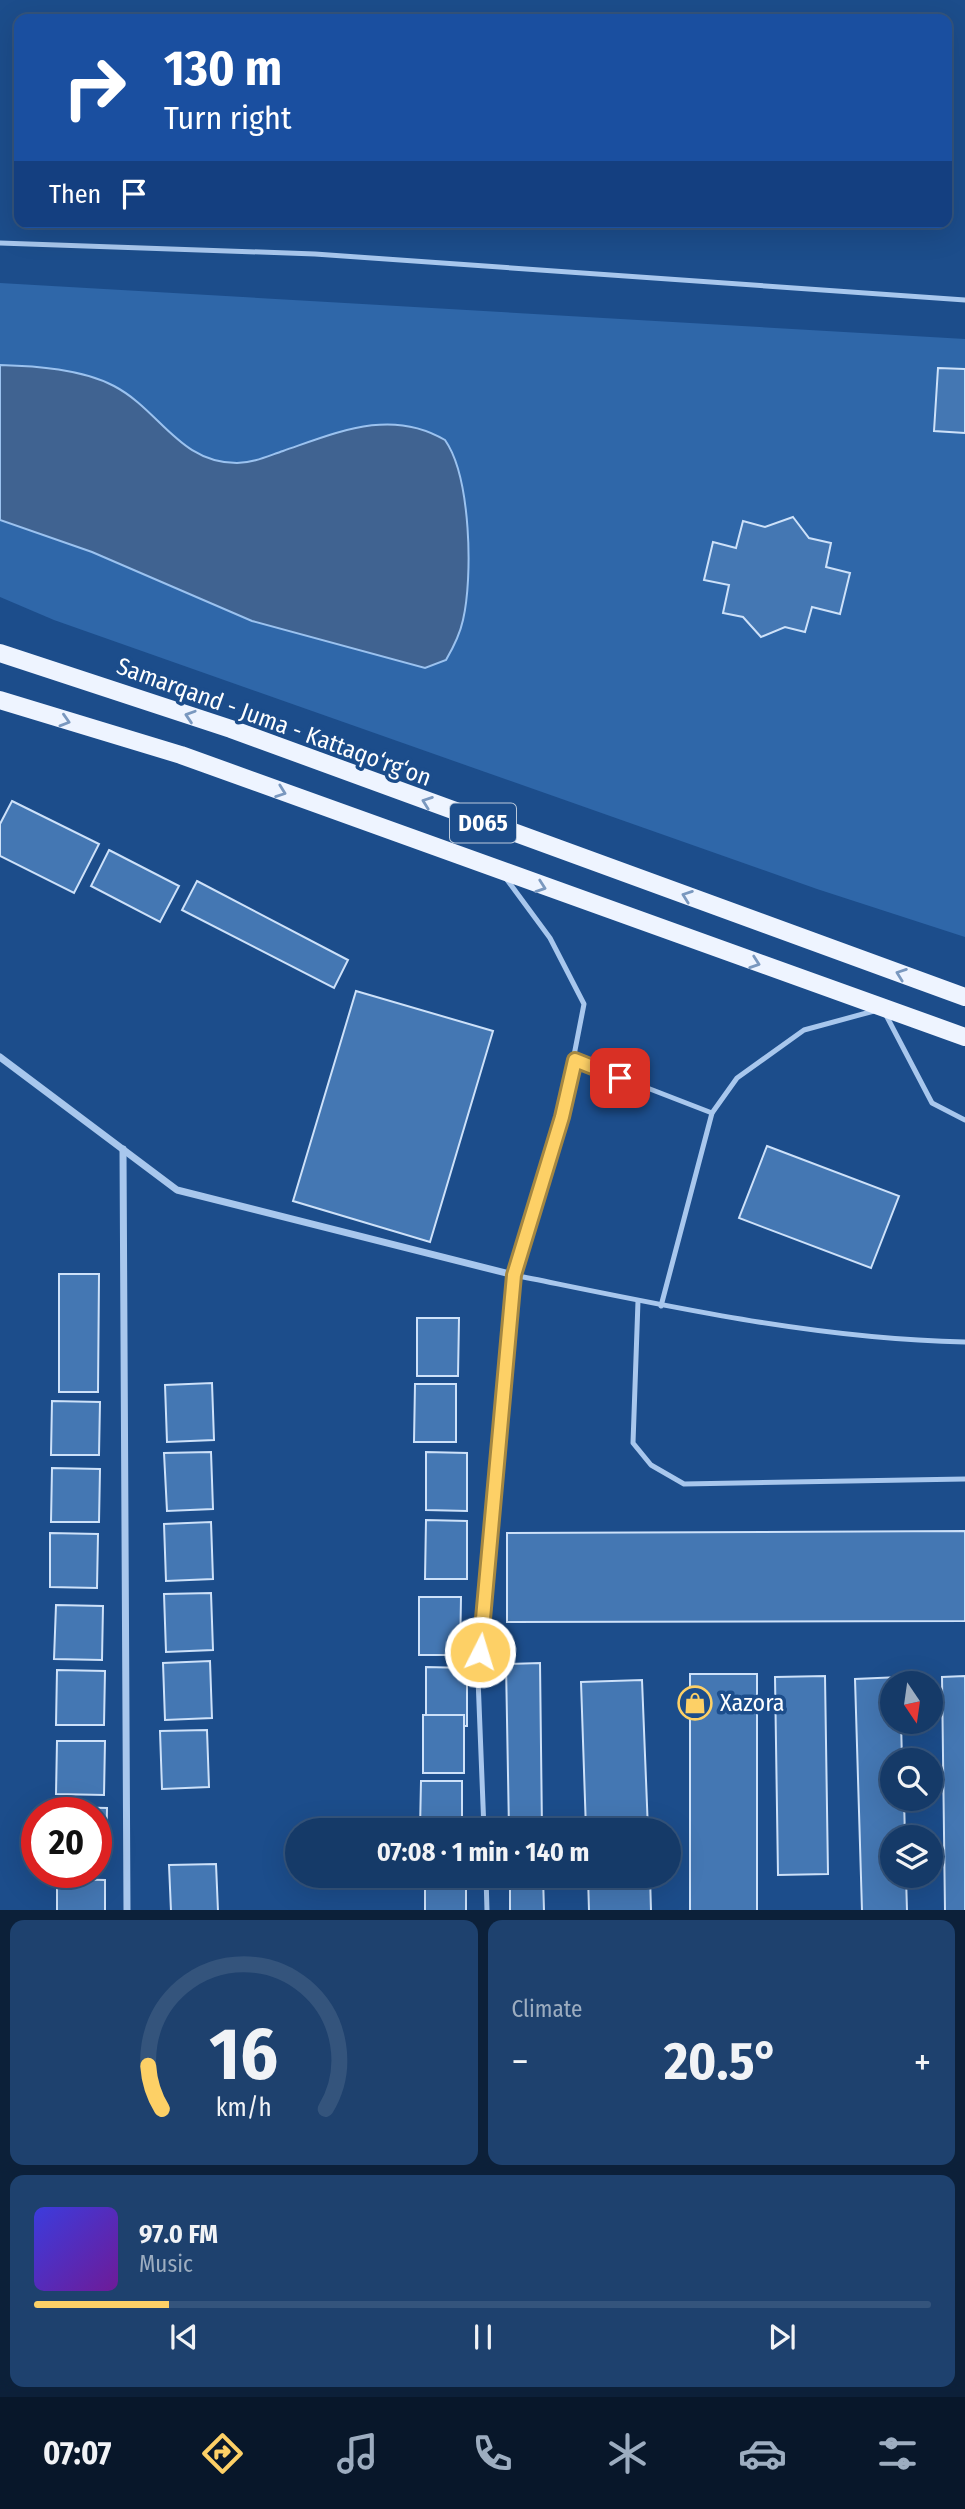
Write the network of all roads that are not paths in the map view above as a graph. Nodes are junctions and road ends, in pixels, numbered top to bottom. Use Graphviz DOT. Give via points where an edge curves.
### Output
graph roads {
  1 [pos="0,243"];
  2 [pos="965,300"];
  3 [pos="0,653"];
  4 [pos="0,700"];
  5 [pos="502,873"];
  6 [pos="965,997"];
  7 [pos="883,1008"];
  8 [pos="965,1037"];
  9 [pos="0,1057"];
  10 [pos="575,1060"];
  11 [pos="712,1114"];
  12 [pos="965,1120"];
  13 [pos="123,1149"];
  14 [pos="514,1275"];
  15 [pos="638,1301"];
  16 [pos="661,1306"];
  17 [pos="965,1342"];
  18 [pos="965,1479"];
  19 [pos="484,1818"];
  20 [pos="487,1888"];
  21 [pos="127,1910"];
  22 [pos="488,1910"];
  1 -- 2 [label="lane" via="315,254"];
  6 -- 3 [label="main road, Samarqand - Juma - Kattaqo‘rg‘on / D065, one-way" via="230,729"];
  4 -- 5 [label="main road, D065, one-way" via="181,755"];
  5 -- 7 [label="main road, D065, one-way"];
  5 -- 10 [label="lane" via="550,938 584,1004"];
  7 -- 8 [label="main road, D065"];
  7 -- 11 [label="lane" via="804,1030 737,1078"];
  7 -- 12 [label="lane" via="932,1103"];
  9 -- 13 [label="street"];
  10 -- 11 [label="lane"];
  10 -- 14 [label="lane"];
  11 -- 16 [label="lane"];
  13 -- 14 [label="street" via="177,1190"];
  13 -- 21 [label="street"];
  14 -- 15 [label="lane"];
  14 -- 19 [label="lane" via="478,1678"];
  15 -- 16 [label="lane"];
  15 -- 18 [label="lane" via="633,1443 651,1465 684,1484"];
  16 -- 17 [label="lane" via="795,1327"];
  20 -- 22 [label="lane"];
}
